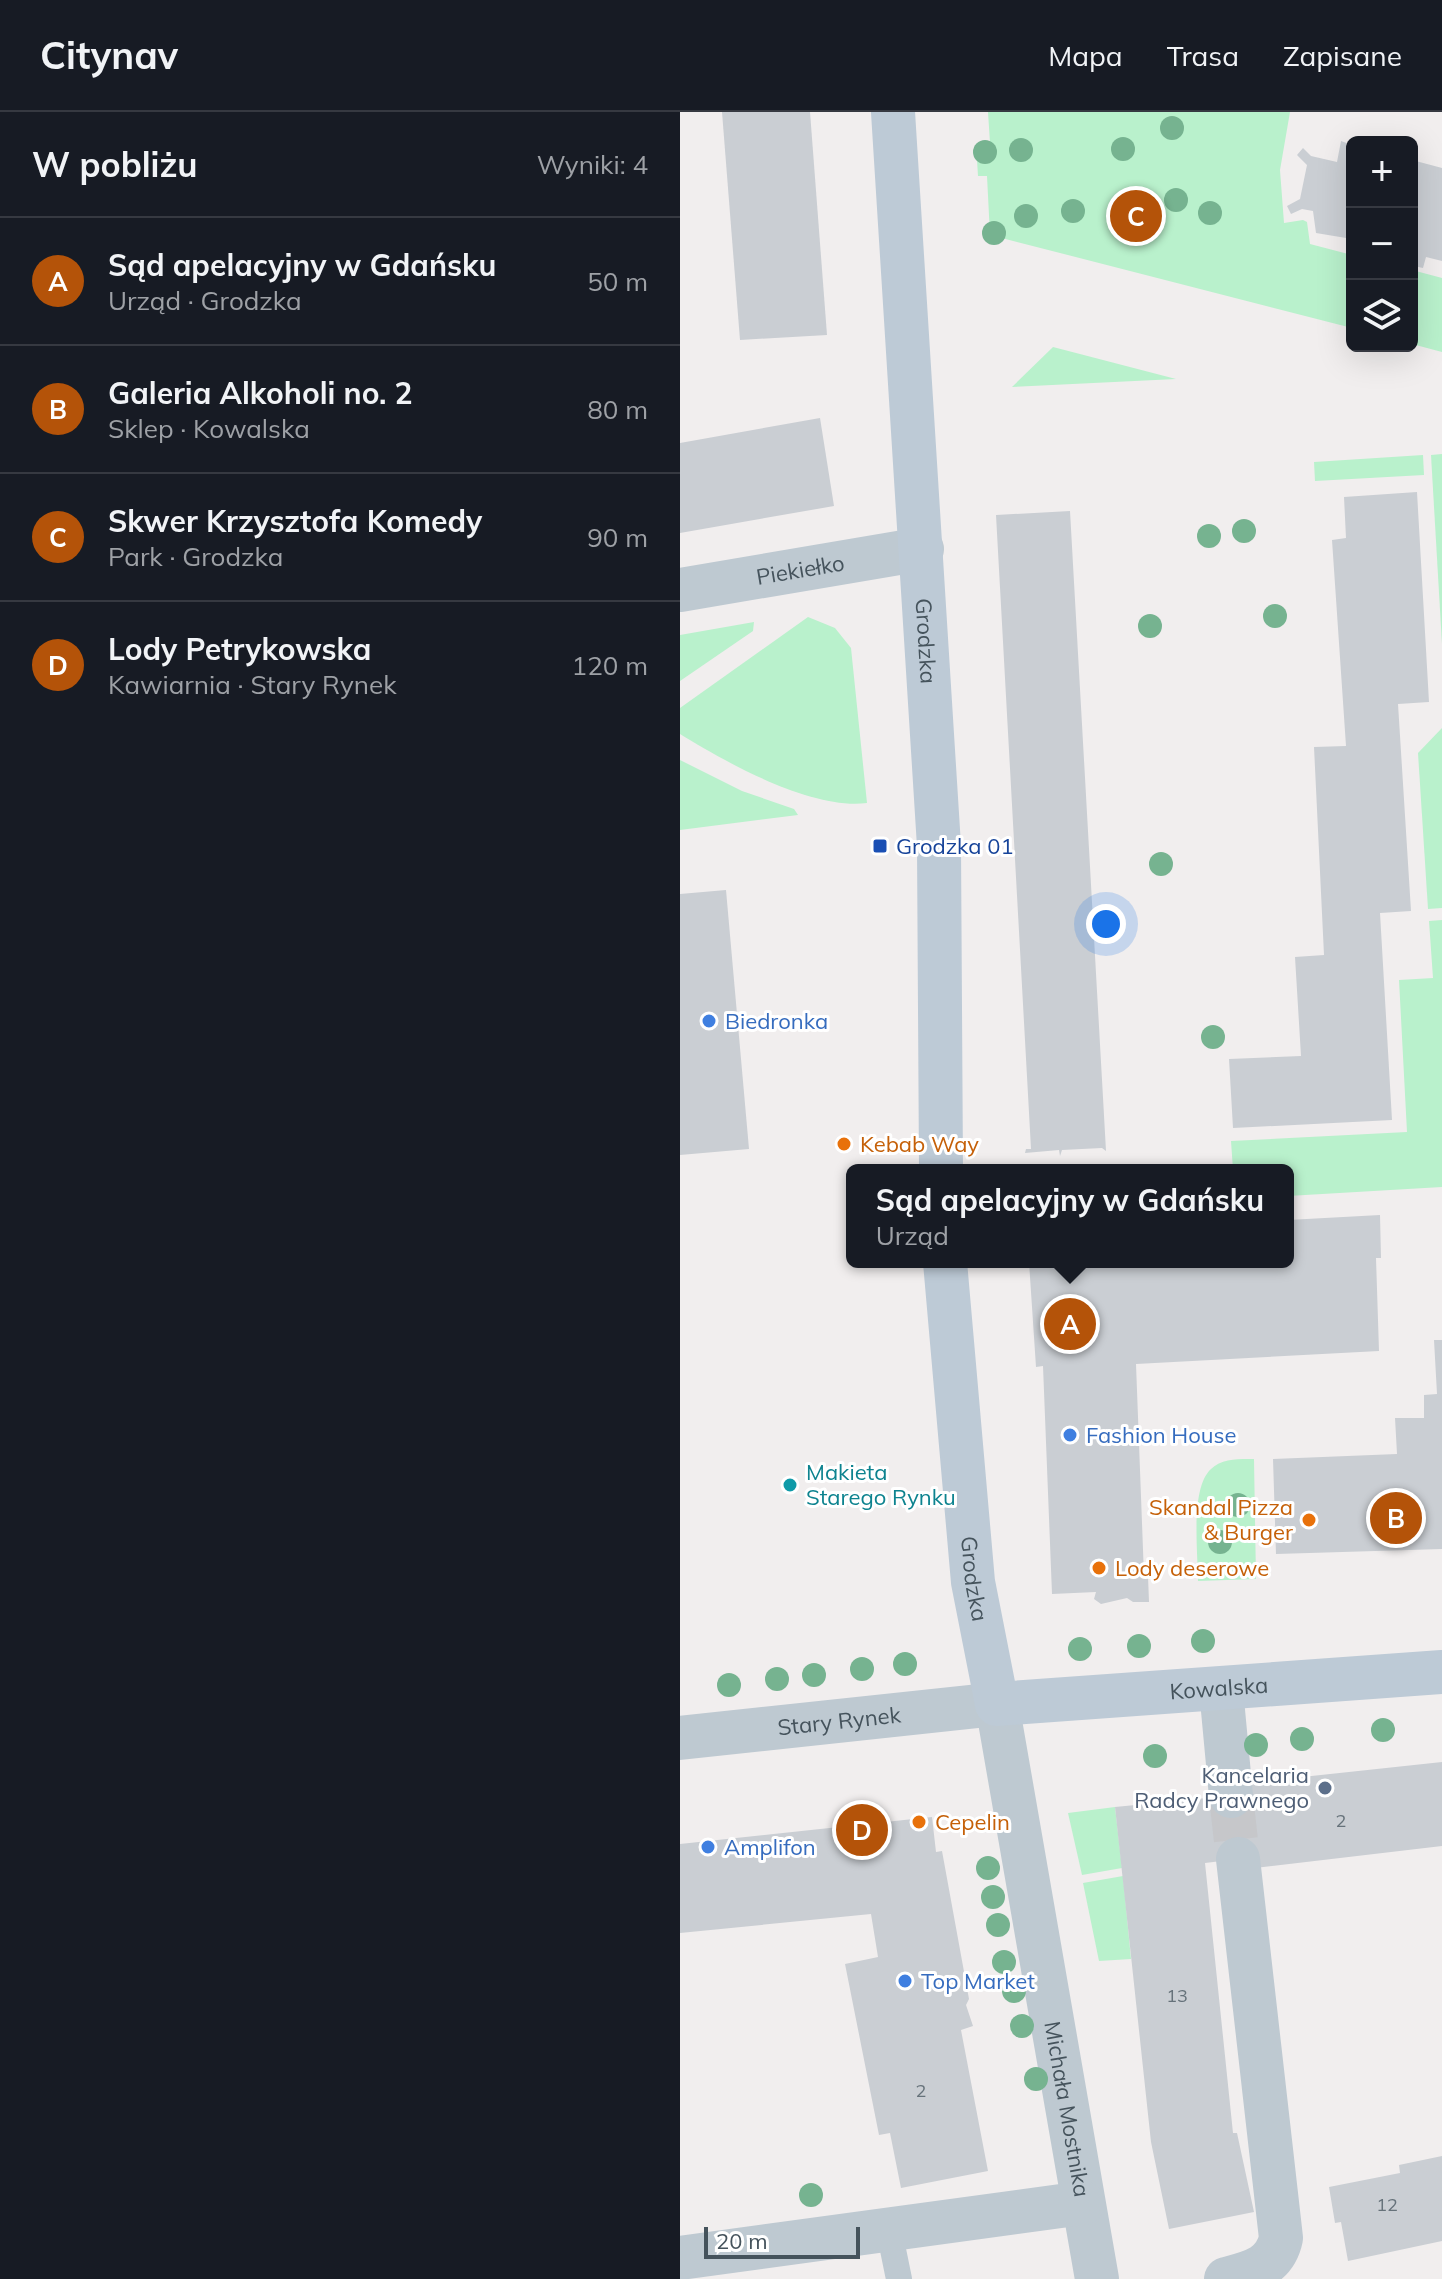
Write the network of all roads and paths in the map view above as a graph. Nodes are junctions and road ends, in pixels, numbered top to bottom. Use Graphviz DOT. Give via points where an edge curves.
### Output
graph roads {
  1 [pos="893,112"];
  2 [pos="922,549"];
  3 [pos="680,590"];
  4 [pos="941,1164"];
  5 [pos="946,1268"];
  6 [pos="1442,1672"];
  7 [pos="1221,1689"];
  8 [pos="997,1704"];
  9 [pos="680,1738"];
  10 [pos="1231,1796"];
  11 [pos="1238,1859"];
  12 [pos="1083,2203"];
  13 [pos="889,2230"];
  14 [pos="680,2258"];
  15 [pos="899,2279"];
  16 [pos="1097,2279"];
  17 [pos="1226,2279"];
  1 -- 2 [label="street, Grodzka"];
  2 -- 3 [label="street, Piekiełko"];
  2 -- 4 [label="street, Grodzka" via="939,846"];
  5 -- 8 [label="street, Grodzka" via="973,1582"];
  6 -- 7 [label="street, Kowalska"];
  7 -- 8 [label="street, Kowalska"];
  7 -- 10 [label="street"];
  8 -- 9 [label="street, Stary Rynek"];
  8 -- 12 [label="street, Michała Mostnika"];
  11 -- 17 [label="street" via="1281,2238 1264,2267"];
  12 -- 13 [label="street"];
  12 -- 16 [label="street, Michała Mostnika"];
  13 -- 14 [label="street"];
  13 -- 15 [label="lane"];
}
